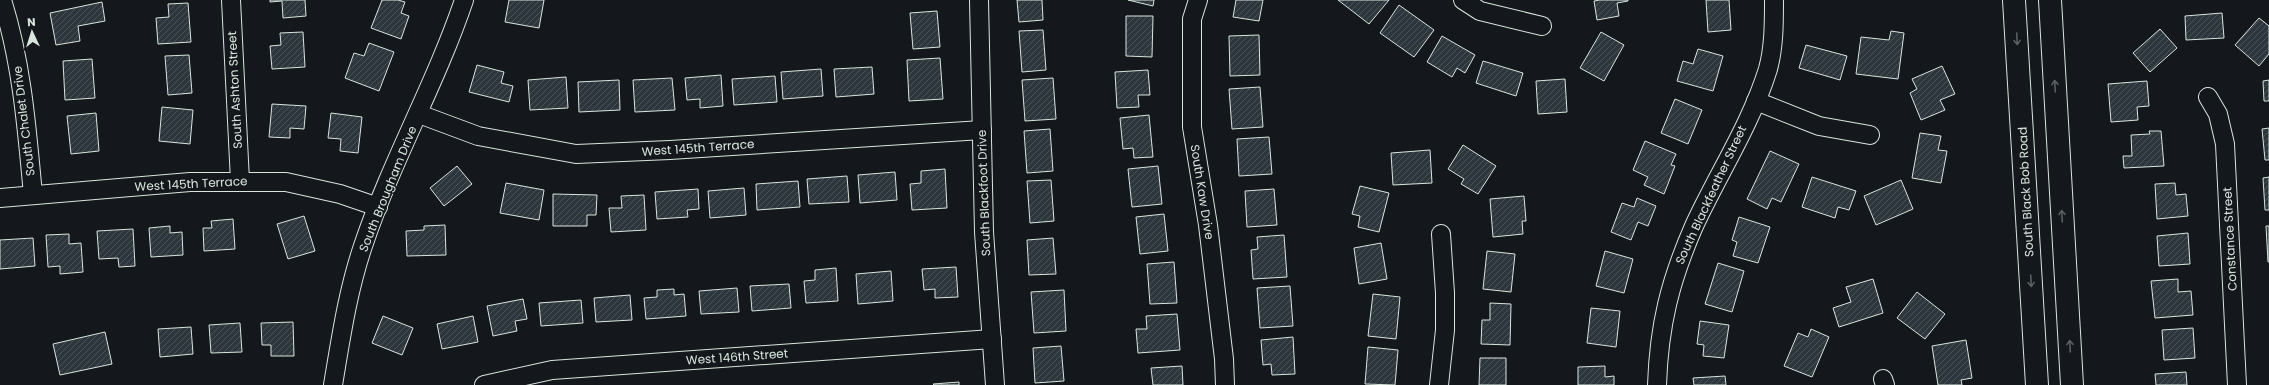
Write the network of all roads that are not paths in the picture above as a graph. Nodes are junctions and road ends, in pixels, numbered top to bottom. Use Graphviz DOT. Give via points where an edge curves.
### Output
graph roads {
  1 [pos="2,0"];
  2 [pos="231,0"];
  3 [pos="464,0"];
  4 [pos="979,0"];
  5 [pos="1198,0"];
  6 [pos="1463,0"];
  7 [pos="1774,0"];
  8 [pos="2014,0"];
  9 [pos="2050,0"];
  10 [pos="1542,26"];
  11 [pos="2208,97"];
  12 [pos="1756,101"];
  13 [pos="419,114"];
  14 [pos="982,130"];
  15 [pos="1870,136"];
  16 [pos="240,181"];
  17 [pos="33,195"];
  18 [pos="0,198"];
  19 [pos="378,206"];
  20 [pos="1441,234"];
  21 [pos="992,339"];
  22 [pos="333,385"];
  23 [pos="484,385"];
  24 [pos="995,385"];
  25 [pos="1225,385"];
  26 [pos="1439,385"];
  27 [pos="1657,385"];
  28 [pos="2037,385"];
  29 [pos="2072,385"];
  30 [pos="2237,385"];
  1 -- 17 [label="street, South Chalet Drive" via="18,69 26,119"];
  2 -- 16 [label="street, South Ashton Street"];
  3 -- 13 [label="street, South Brougham Drive" via="448,46"];
  4 -- 14 [label="street, South Blackfoot Drive"];
  5 -- 25 [label="street, South Kaw Drive" via="1192,20 1192,127 1208,225"];
  6 -- 10 [label="street" via="1480,11"];
  7 -- 12 [label="street, South Blackfeather Street" via="1772,50"];
  8 -- 28 [label="main road, South Black Bob Road, one-way"];
  29 -- 9 [label="main road, one-way"];
  11 -- 30 [label="street, Constance Street" via="2218,114 2225,144"];
  12 -- 15 [label="street" via="1818,126"];
  12 -- 27 [label="street, South Blackfeather Street" via="1694,226 1678,265 1667,298 1661,330"];
  13 -- 14 [label="street, West 145th Terrace" via="478,136 576,154"];
  13 -- 19 [label="street, South Brougham Drive"];
  14 -- 21 [label="street, South Blackfoot Drive" via="984,232"];
  16 -- 17 [label="street, West 145th Terrace" via="190,182"];
  16 -- 19 [label="street, West 145th Terrace" via="301,184"];
  17 -- 18 [label="street, West 145th Terrace"];
  19 -- 22 [label="street, South Brougham Drive" via="364,244 344,316"];
  20 -- 26 [label="street" via="1445,330"];
  21 -- 23 [label="street, West 146th Street" via="552,370"];
  21 -- 24 [label="street, South Blackfoot Drive"];
}
